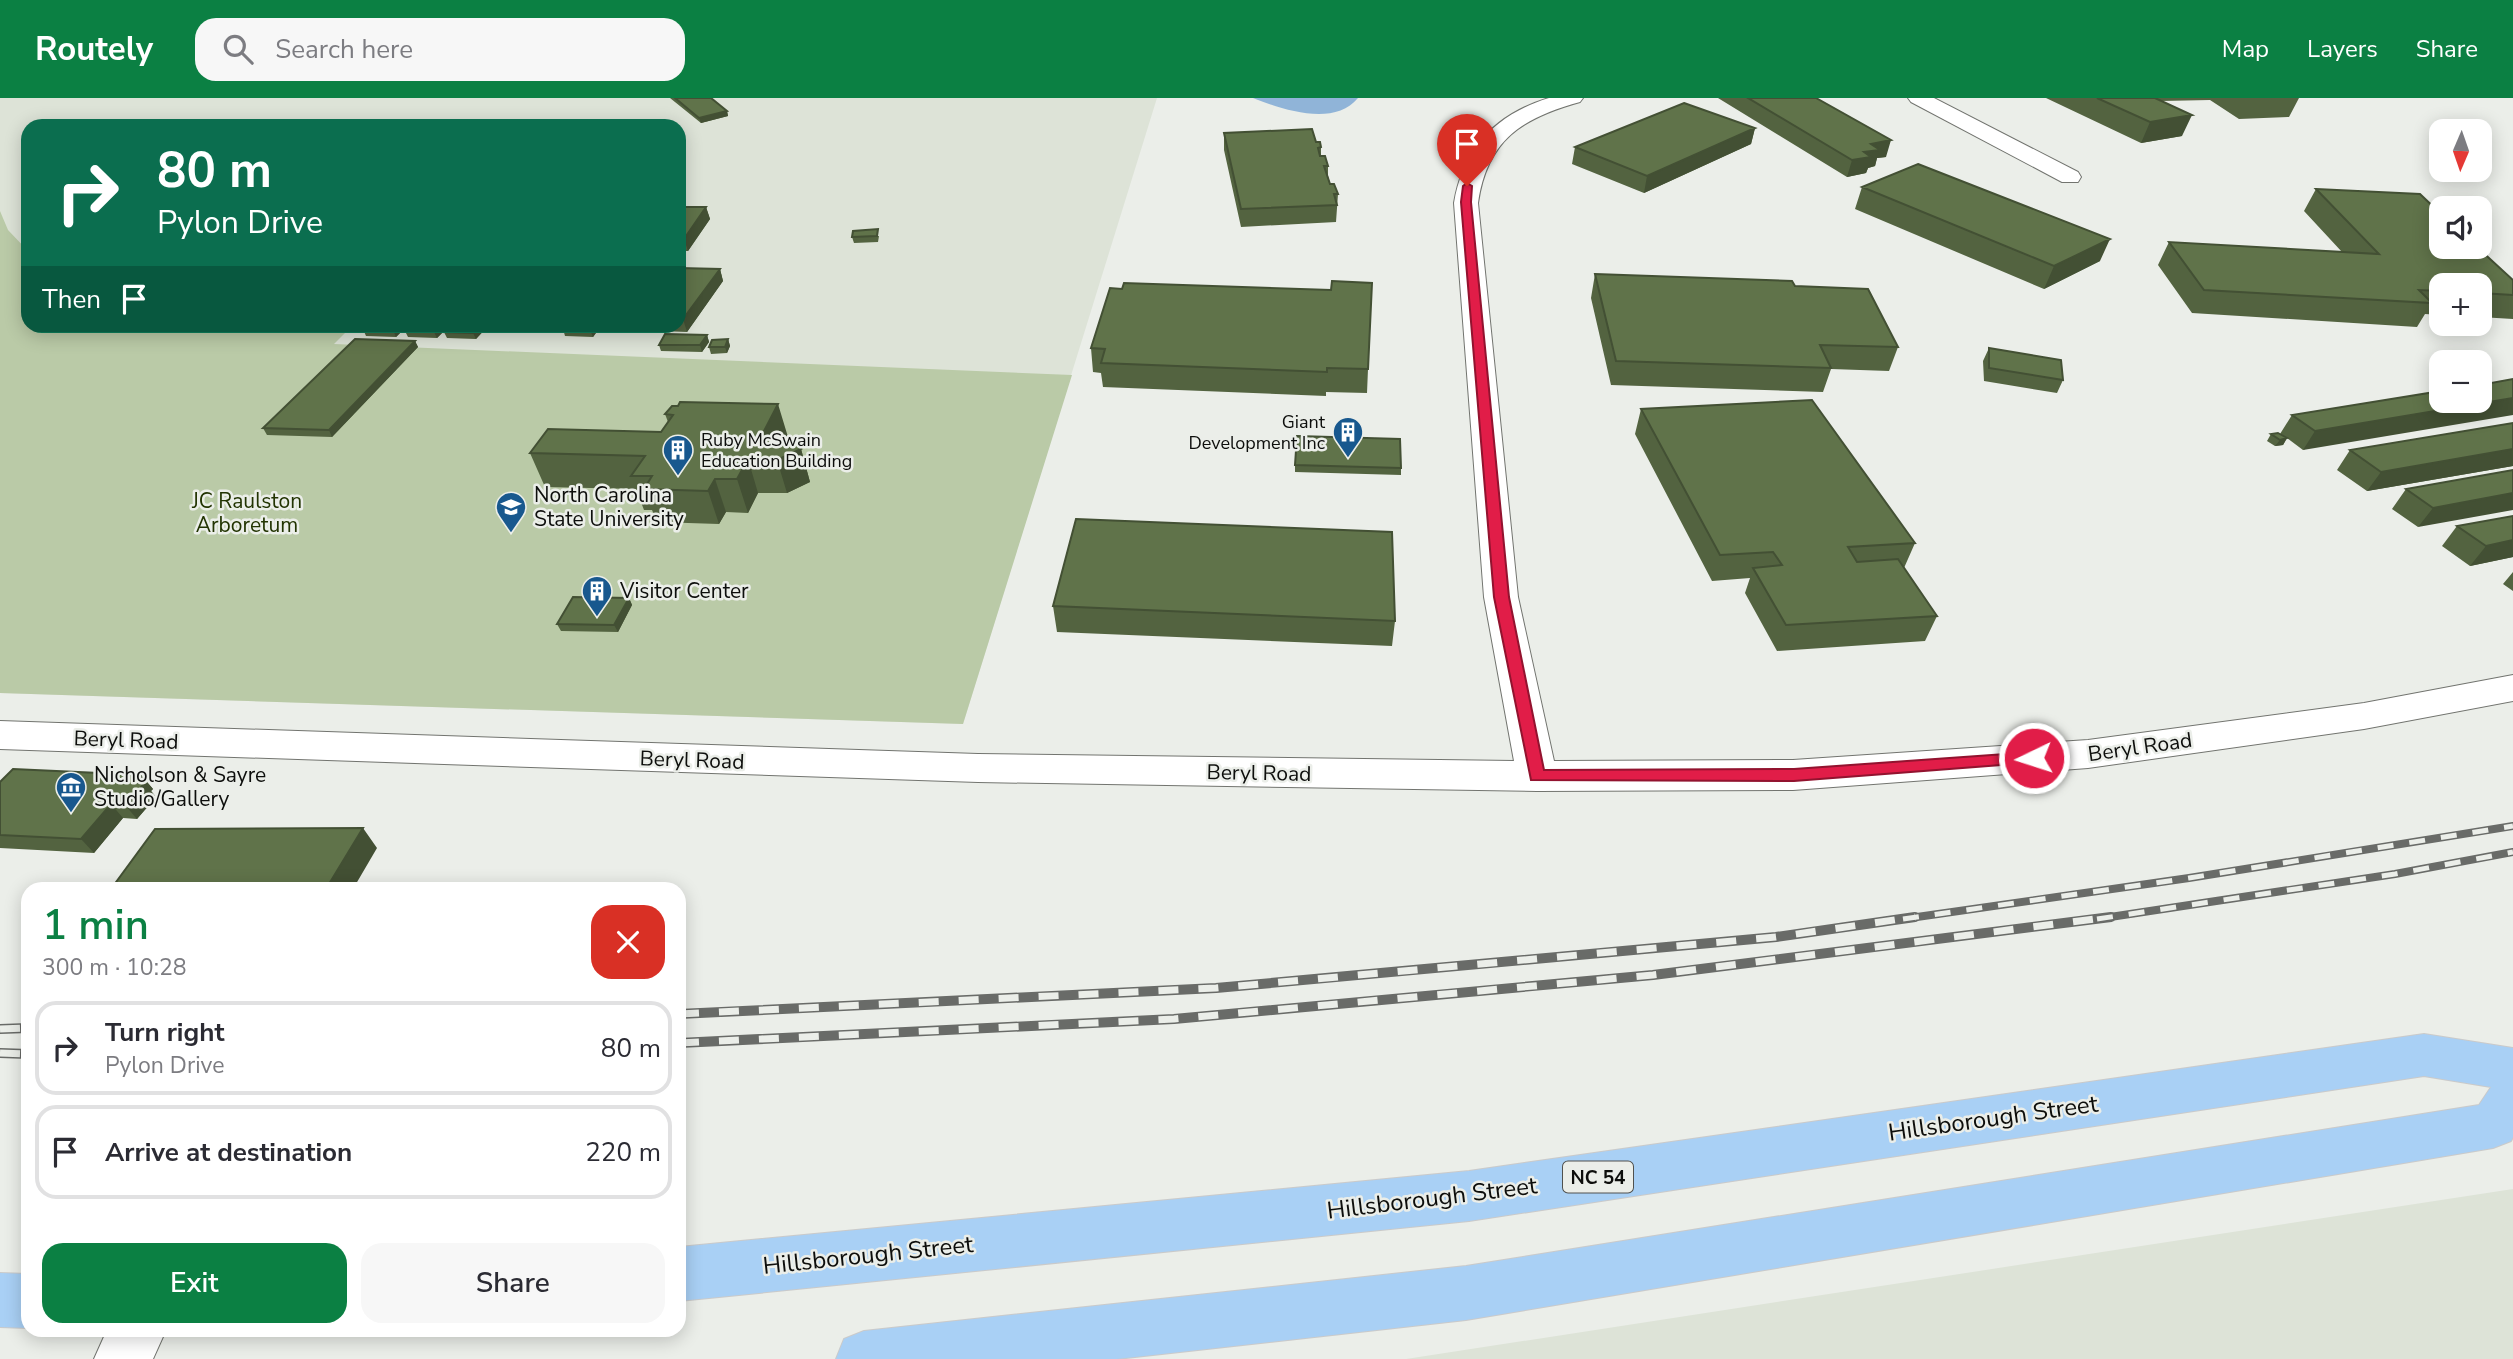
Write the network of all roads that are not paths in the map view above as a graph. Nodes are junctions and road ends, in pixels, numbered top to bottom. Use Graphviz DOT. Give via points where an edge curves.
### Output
graph roads {
  1 [pos="1573,98"];
  2 [pos="1919,98"];
  3 [pos="2070,177"];
  4 [pos="2513,688"];
  5 [pos="0,735"];
  6 [pos="1537,776"];
  7 [pos="2513,1069"];
  8 [pos="2513,1096"];
  9 [pos="686,1273"];
  10 [pos="0,1300"];
  11 [pos="21,1301"];
  12 [pos="134,1337"];
  13 [pos="121,1359"];
  14 [pos="864,1359"];
  1 -- 6 [label="street" via="1522,117 1490,139 1467,186 1466,202 1501,597"];
  2 -- 3 [label="street"];
  4 -- 6 [label="street, Beryl Road" via="2364,716 2088,754 1794,775"];
  5 -- 6 [label="street, Beryl Road" via="978,768"];
  7 -- 9 [label="main road, Hillsborough Street / NC 54" via="2424,1055 1469,1196"];
  8 -- 14 [label="main road" via="2493,1125 1466,1293"];
  10 -- 11 [label="main road"];
  12 -- 13 [label="street"];
}
